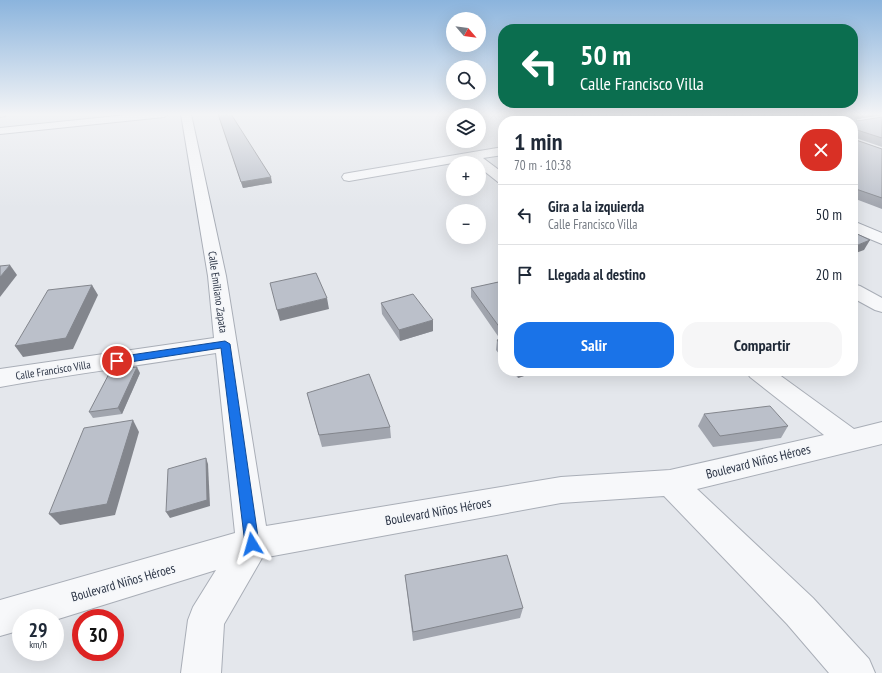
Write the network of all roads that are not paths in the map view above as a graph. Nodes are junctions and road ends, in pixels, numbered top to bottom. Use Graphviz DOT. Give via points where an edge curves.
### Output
graph roads {
  1 [pos="192,145"];
  2 [pos="498,152"];
  3 [pos="472,156"];
  4 [pos="446,160"];
  5 [pos="486,166"];
  6 [pos="498,175"];
  7 [pos="349,177"];
  8 [pos="858,228"];
  9 [pos="880,236"];
  10 [pos="858,293"];
  11 [pos="882,306"];
  12 [pos="225,344"];
  13 [pos="765,376"];
  14 [pos="0,378"];
  15 [pos="882,432"];
  16 [pos="848,439"];
  17 [pos="670,483"];
  18 [pos="252,544"];
  19 [pos="0,618"];
  20 [pos="201,673"];
  21 [pos="855,673"];
  1 -- 12 [label="street, Calle Emiliano Zapata" via="217,276"];
  2 -- 3 [label="street"];
  4 -- 7 [label="street"];
  5 -- 6 [label="street"];
  8 -- 9 [label="street"];
  10 -- 11 [label="street"];
  12 -- 14 [label="street, Calle Francisco Villa"];
  12 -- 18 [label="street, Calle Emiliano Zapata"];
  13 -- 16 [label="street"];
  15 -- 16 [label="street, Boulevard Niños Héroes"];
  16 -- 17 [label="street, Boulevard Niños Héroes"];
  17 -- 18 [label="street, Boulevard Niños Héroes" via="561,490"];
  17 -- 21 [label="street" via="800,611"];
  18 -- 19 [label="street, Boulevard Niños Héroes"];
  18 -- 20 [label="street" via="206,620"];
}
